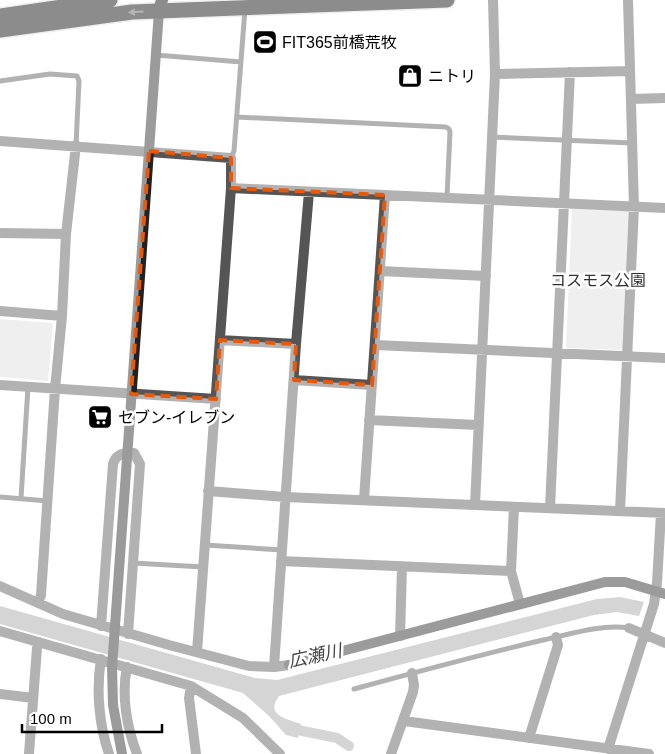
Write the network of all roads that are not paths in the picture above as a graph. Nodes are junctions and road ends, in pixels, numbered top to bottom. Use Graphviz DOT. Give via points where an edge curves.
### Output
graph roads {
  1 [pos="110,0"];
  2 [pos="447,0"];
  3 [pos="493,0"];
  4 [pos="628,0"];
  5 [pos="160,5"];
  6 [pos="245,7"];
  7 [pos="0,16"];
  8 [pos="0,30"];
  9 [pos="156,55"];
  10 [pos="241,62"];
  11 [pos="630,71"];
  12 [pos="570,72"];
  13 [pos="495,74"];
  14 [pos="0,82"];
  15 [pos="665,98"];
  16 [pos="631,99"];
  17 [pos="237,118"];
  18 [pos="491,137"];
  19 [pos="0,141"];
  20 [pos="567,141"];
  21 [pos="632,144"];
  22 [pos="76,145"];
  23 [pos="149,151"];
  24 [pos="231,158"];
  25 [pos="231,188"];
  26 [pos="309,192"];
  27 [pos="385,195"];
  28 [pos="447,198"];
  29 [pos="489,199"];
  30 [pos="564,204"];
  31 [pos="634,207"];
  32 [pos="665,208"];
  33 [pos="0,233"];
  34 [pos="66,234"];
  35 [pos="380,271"];
  36 [pos="486,276"];
  37 [pos="0,311"];
  38 [pos="62,316"];
  39 [pos="220,340"];
  40 [pos="296,344"];
  41 [pos="375,345"];
  42 [pos="482,350"];
  43 [pos="558,353"];
  44 [pos="628,356"];
  45 [pos="665,358"];
  46 [pos="294,380"];
  47 [pos="372,384"];
  48 [pos="0,385"];
  49 [pos="28,387"];
  50 [pos="55,389"];
  51 [pos="131,394"];
  52 [pos="216,399"];
  53 [pos="369,420"];
  54 [pos="478,425"];
  55 [pos="128,452"];
  56 [pos="208,492"];
  57 [pos="285,496"];
  58 [pos="0,497"];
  59 [pos="21,498"];
  60 [pos="364,499"];
  61 [pos="48,501"];
  62 [pos="475,504"];
  63 [pos="514,507"];
  64 [pos="550,508"];
  65 [pos="620,511"];
  66 [pos="663,513"];
  67 [pos="205,545"];
  68 [pos="282,550"];
  69 [pos="281,561"];
  70 [pos="133,563"];
  71 [pos="204,567"];
  72 [pos="402,567"];
  73 [pos="511,571"];
  74 [pos="0,586"];
  75 [pos="661,593"];
  76 [pos="38,603"];
  77 [pos="520,604"];
  78 [pos="101,626"];
  79 [pos="629,628"];
  80 [pos="0,631"];
  81 [pos="128,634"];
  82 [pos="643,634"];
  83 [pos="400,636"];
  84 [pos="556,637"];
  85 [pos="39,642"];
  86 [pos="665,642"];
  87 [pos="197,652"];
  88 [pos="101,659"];
  89 [pos="127,667"];
  90 [pos="274,667"];
  91 [pos="412,673"];
  92 [pos="191,686"];
  93 [pos="354,689"];
  94 [pos="0,694"];
  95 [pos="34,698"];
  96 [pos="404,721"];
  97 [pos="529,738"];
  98 [pos="608,749"];
  99 [pos="135,750"];
  100 [pos="108,753"];
  101 [pos="29,754"];
  102 [pos="122,754"];
  103 [pos="196,754"];
  104 [pos="280,754"];
  105 [pos="391,754"];
  106 [pos="649,754"];
  1 -- 7 [label="highway"];
  2 -- 6 [label="highway"];
  3 -- 13 [label="street"];
  4 -- 11 [label="street"];
  5 -- 6 [label="highway"];
  5 -- 8 [label="highway, one-way" via="132,12"];
  5 -- 9 [label="street"];
  6 -- 10 [label="lane"];
  9 -- 10 [label="lane"];
  9 -- 23 [label="street"];
  10 -- 17 [label="lane"];
  11 -- 12 [label="street"];
  11 -- 16 [label="street"];
  12 -- 13 [label="street"];
  12 -- 20 [label="street"];
  13 -- 18 [label="street"];
  14 -- 22 [label="lane" via="50,74 77,76"];
  15 -- 16 [label="street"];
  16 -- 21 [label="street"];
  17 -- 24 [label="lane"];
  17 -- 28 [label="lane" via="446,127 450,132"];
  18 -- 20 [label="lane"];
  18 -- 29 [label="street"];
  19 -- 22 [label="street"];
  20 -- 21 [label="lane"];
  20 -- 30 [label="street"];
  21 -- 31 [label="street"];
  22 -- 23 [label="street"];
  22 -- 34 [label="street"];
  23 -- 24 [label="street"];
  23 -- 51 [label="street"];
  24 -- 25 [label="street"];
  25 -- 26 [label="street"];
  25 -- 39 [label="street"];
  26 -- 27 [label="street"];
  26 -- 40 [label="street"];
  27 -- 28 [label="street"];
  27 -- 35 [label="street"];
  28 -- 29 [label="street"];
  29 -- 30 [label="street"];
  29 -- 36 [label="street"];
  30 -- 31 [label="street"];
  30 -- 43 [label="street"];
  31 -- 32 [label="street"];
  31 -- 44 [label="street"];
  33 -- 34 [label="street"];
  34 -- 38 [label="street"];
  35 -- 36 [label="street"];
  35 -- 41 [label="street"];
  36 -- 42 [label="street"];
  37 -- 38 [label="street"];
  38 -- 50 [label="street"];
  39 -- 40 [label="street"];
  39 -- 52 [label="street"];
  40 -- 46 [label="street"];
  41 -- 42 [label="street"];
  41 -- 47 [label="street"];
  42 -- 43 [label="street"];
  42 -- 54 [label="street"];
  43 -- 44 [label="street"];
  43 -- 64 [label="street"];
  44 -- 45 [label="street"];
  44 -- 65 [label="street"];
  46 -- 47 [label="street"];
  46 -- 57 [label="street"];
  47 -- 53 [label="street"];
  48 -- 49 [label="street"];
  49 -- 50 [label="street"];
  49 -- 59 [label="lane"];
  50 -- 51 [label="street"];
  50 -- 61 [label="street"];
  51 -- 52 [label="street"];
  51 -- 55 [label="street"];
  52 -- 56 [label="street"];
  53 -- 54 [label="street"];
  53 -- 60 [label="street"];
  54 -- 62 [label="street"];
  55 -- 70 [label="street" via="140,461"];
  55 -- 78 [label="street" via="114,459"];
  55 -- 102 [label="street, bridge" via="112,667 112,705"];
  56 -- 57 [label="street"];
  56 -- 67 [label="street"];
  57 -- 60 [label="street"];
  57 -- 68 [label="street"];
  58 -- 59 [label="lane"];
  59 -- 61 [label="lane"];
  60 -- 62 [label="street"];
  61 -- 76 [label="street"];
  62 -- 63 [label="street"];
  63 -- 64 [label="street"];
  63 -- 73 [label="street"];
  64 -- 65 [label="street"];
  65 -- 66 [label="street"];
  66 -- 75 [label="street"];
  67 -- 68 [label="lane"];
  67 -- 71 [label="street"];
  68 -- 69 [label="street"];
  69 -- 72 [label="street"];
  69 -- 90 [label="street"];
  70 -- 71 [label="lane"];
  70 -- 81 [label="street"];
  71 -- 87 [label="street"];
  72 -- 73 [label="street"];
  72 -- 83 [label="street"];
  73 -- 77 [label="street"];
  74 -- 76 [label="street"];
  75 -- 77 [label="street" via="625,582 605,582"];
  75 -- 82 [label="street"];
  76 -- 78 [label="street"];
  77 -- 83 [label="street"];
  78 -- 81 [label="street"];
  79 -- 82 [label="street"];
  79 -- 84 [label="lane" via="607,626"];
  80 -- 85 [label="street"];
  81 -- 87 [label="street"];
  82 -- 86 [label="street"];
  82 -- 98 [label="street"];
  83 -- 90 [label="street"];
  84 -- 91 [label="lane"];
  84 -- 97 [label="street" via="558,645"];
  85 -- 88 [label="street"];
  85 -- 95 [label="street"];
  87 -- 90 [label="street" via="238,664"];
  88 -- 89 [label="street"];
  88 -- 100 [label="street" via="100,708"];
  89 -- 92 [label="street"];
  89 -- 99 [label="street" via="125,692"];
  91 -- 93 [label="lane"];
  91 -- 96 [label="street" via="414,692"];
  92 -- 103 [label="street" via="189,698"];
  92 -- 104 [label="street" via="243,718"];
  94 -- 95 [label="street"];
  95 -- 101 [label="street"];
  96 -- 97 [label="street"];
  96 -- 105 [label="street"];
  97 -- 98 [label="street"];
  98 -- 106 [label="street"];
}
